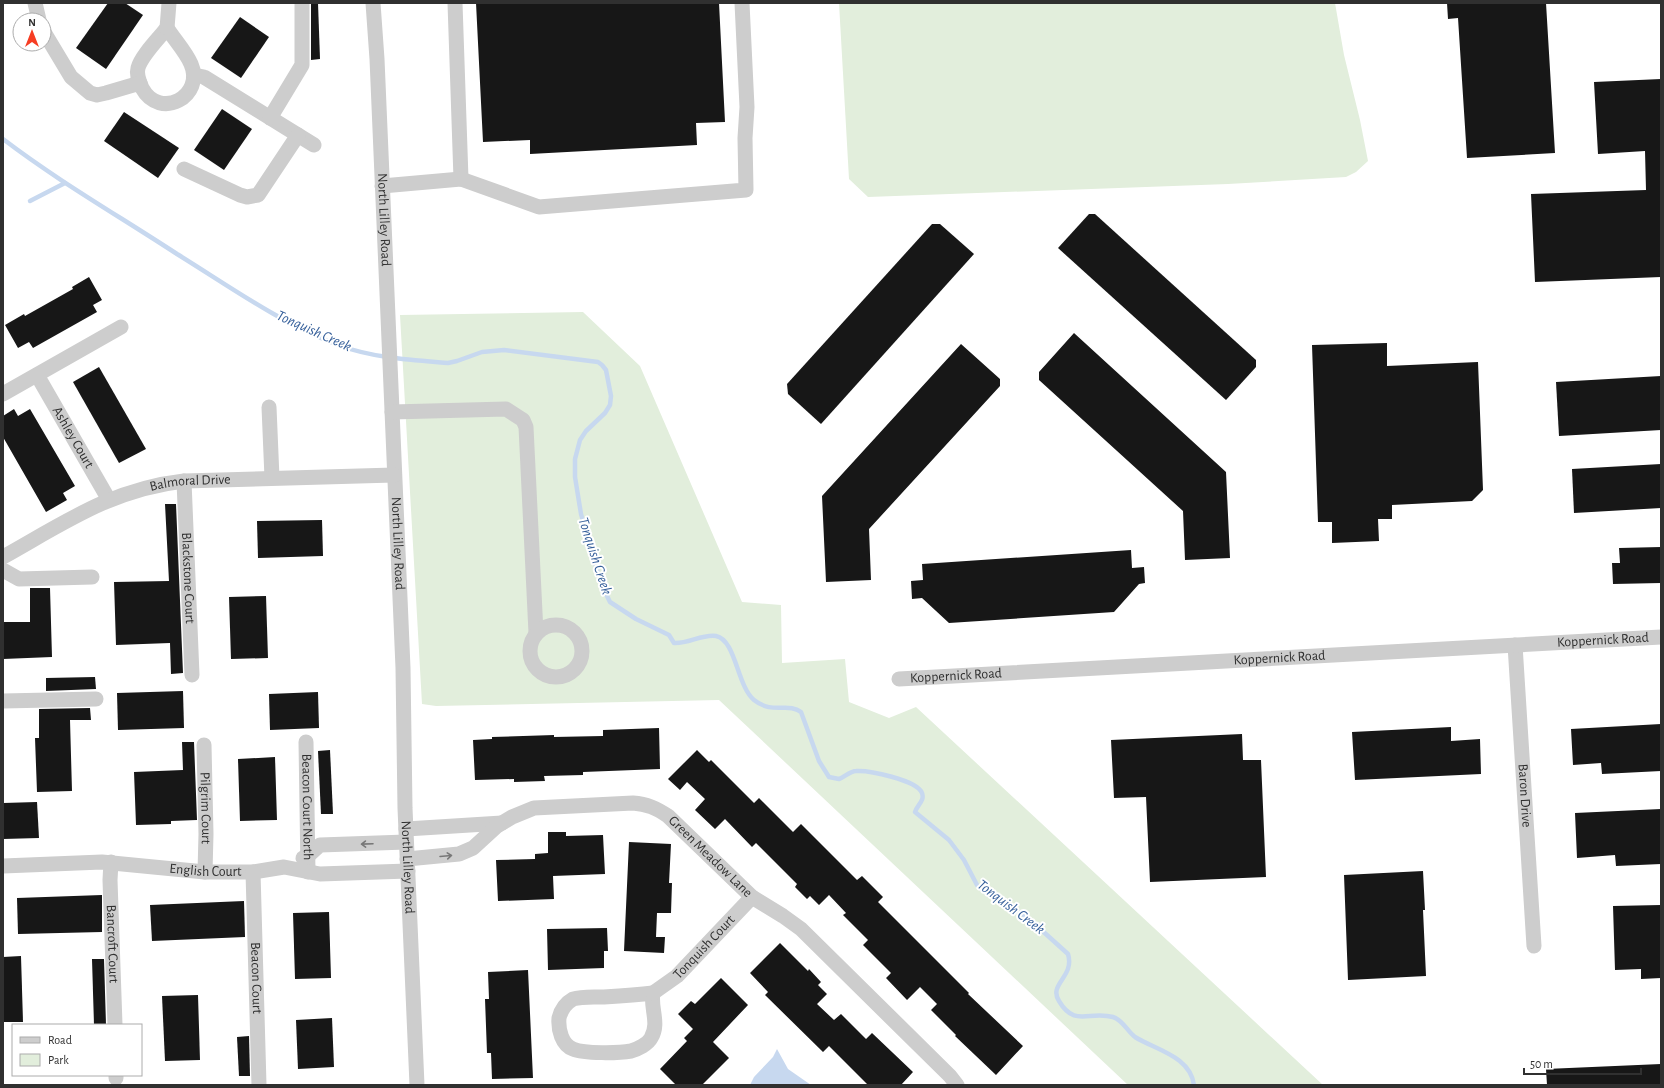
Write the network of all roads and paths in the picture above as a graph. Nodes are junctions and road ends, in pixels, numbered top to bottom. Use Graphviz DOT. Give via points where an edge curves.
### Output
graph roads {
  1 [pos="169,3"];
  2 [pos="302,3"];
  3 [pos="373,3"];
  4 [pos="455,3"];
  5 [pos="742,3"];
  6 [pos="167,28"];
  7 [pos="52,47"];
  8 [pos="194,75"];
  9 [pos="140,83"];
  10 [pos="270,118"];
  11 [pos="298,135"];
  12 [pos="314,145"];
  13 [pos="184,169"];
  14 [pos="461,179"];
  15 [pos="382,186"];
  16 [pos="121,327"];
  17 [pos="37,375"];
  18 [pos="3,394"];
  19 [pos="269,407"];
  20 [pos="392,412"];
  21 [pos="394,475"];
  22 [pos="272,478"];
  23 [pos="184,481"];
  24 [pos="109,500"];
  25 [pos="3,557"];
  26 [pos="3,570"];
  27 [pos="92,577"];
  28 [pos="536,633"];
  29 [pos="1661,637"];
  30 [pos="1515,645"];
  31 [pos="192,675"];
  32 [pos="899,679"];
  33 [pos="96,698"];
  34 [pos="3,701"];
  35 [pos="306,742"];
  36 [pos="204,745"];
  37 [pos="502,823"];
  38 [pos="406,836"];
  39 [pos="309,856"];
  40 [pos="111,862"];
  41 [pos="407,865"];
  42 [pos="3,866"];
  43 [pos="284,867"];
  44 [pos="205,872"];
  45 [pos="253,872"];
  46 [pos="308,872"];
  47 [pos="752,897"];
  48 [pos="1534,946"];
  49 [pos="652,993"];
  50 [pos="115,1024"];
  51 [pos="259,1085"];
  52 [pos="417,1085"];
  53 [pos="957,1085"];
  1 -- 6 [label="street"];
  2 -- 10 [label="street" via="302,65"];
  3 -- 15 [label="street, North Lilley Road"];
  4 -- 14 [label="street"];
  5 -- 14 [label="street" via="747,107 746,190 539,207"];
  6 -- 8 [label="street" via="191,64"];
  6 -- 9 [label="street" via="138,67 137,77"];
  7 -- 9 [label="street" via="71,77 90,93 97,95"];
  8 -- 9 [label="street" via="185,96 172,104 154,100 145,94"];
  8 -- 10 [label="street" via="204,77"];
  10 -- 11 [label="street"];
  11 -- 12 [label="street"];
  11 -- 13 [label="street" via="258,195 240,195"];
  14 -- 15 [label="street"];
  15 -- 20 [label="street, North Lilley Road"];
  16 -- 17 [label="street"];
  17 -- 18 [label="street"];
  17 -- 24 [label="street, Ashley Court"];
  19 -- 22 [label="street"];
  20 -- 21 [label="street, North Lilley Road"];
  20 -- 28 [label="street" via="506,409 523,420 526,427"];
  21 -- 22 [label="street, Balmoral Drive"];
  21 -- 38 [label="street, North Lilley Road" via="403,668"];
  22 -- 23 [label="street, Balmoral Drive"];
  23 -- 24 [label="street, Balmoral Drive" via="143,488"];
  23 -- 31 [label="street, Blackstone Court"];
  24 -- 25 [label="street, Balmoral Drive"];
  26 -- 27 [label="street" via="19,579"];
  29 -- 30 [label="street, Koppernick Road"];
  30 -- 32 [label="street, Koppernick Road"];
  30 -- 48 [label="street, Baron Drive"];
  33 -- 34 [label="street"];
  35 -- 39 [label="street, Beacon Court North"];
  36 -- 44 [label="street, Pilgrim Court"];
  37 -- 38 [label="street"];
  41 -- 37 [label="street, Green Meadow Lane, one-way" via="459,854 473,848"];
  37 -- 47 [label="street, Green Meadow Lane" via="534,808 644,804 657,808 668,816"];
  38 -- 39 [label="street, one-way" via="320,845"];
  38 -- 41 [label="street, North Lilley Road"];
  39 -- 43 [label="street"];
  39 -- 46 [label="street, Beacon Court North"];
  40 -- 42 [label="street, English Court"];
  40 -- 44 [label="street, English Court"];
  40 -- 50 [label="street, Bancroft Court"];
  41 -- 46 [label="street, English Court" via="320,874"];
  41 -- 52 [label="street, North Lilley Road"];
  43 -- 45 [label="street, English Court"];
  43 -- 46 [label="street, English Court"];
  44 -- 45 [label="street, English Court"];
  45 -- 51 [label="street, Beacon Court"];
  47 -- 49 [label="street, Tonquish Court" via="678,976"];
  47 -- 53 [label="street, Green Meadow Lane" via="800,929"];
  49 -- 49 [label="street, Tonquish Court" via="574,999 566,1005 560,1015 558,1025 561,1036 570,1048 587,1052 632,1051 642,1047 651,1039 654,1031"];
}
